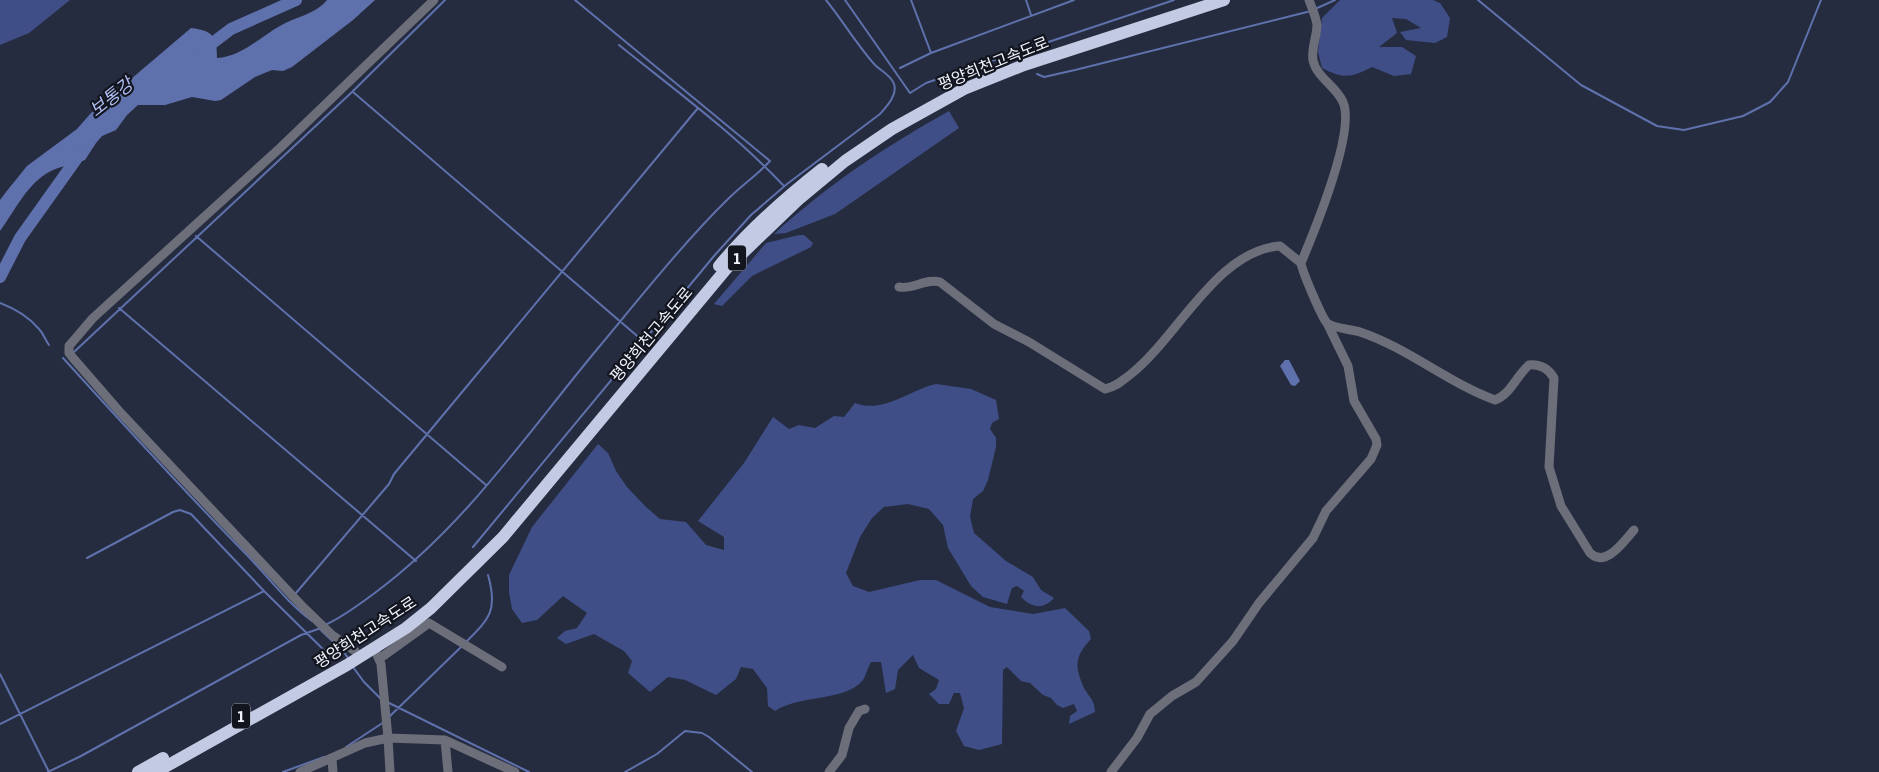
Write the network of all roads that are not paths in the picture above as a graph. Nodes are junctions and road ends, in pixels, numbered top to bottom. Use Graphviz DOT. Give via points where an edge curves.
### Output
graph roads {
  1 [pos="434,0"];
  2 [pos="1201,0"];
  3 [pos="1224,0"];
  4 [pos="1309,0"];
  5 [pos="1301,263"];
  6 [pos="899,287"];
  7 [pos="1327,323"];
  8 [pos="1634,530"];
  9 [pos="376,654"];
  10 [pos="350,658"];
  11 [pos="502,668"];
  12 [pos="865,709"];
  13 [pos="388,738"];
  14 [pos="445,740"];
  15 [pos="332,759"];
  16 [pos="499,768"];
  17 [pos="138,772"];
  18 [pos="156,772"];
  19 [pos="300,772"];
  20 [pos="333,772"];
  21 [pos="390,772"];
  22 [pos="448,772"];
  23 [pos="515,772"];
  24 [pos="829,772"];
  25 [pos="1111,772"];
  1 -- 10 [label="street" via="280,148 93,318 69,346 69,353 119,411"];
  2 -- 10 [label="highway, 평양희천고속도로 / 1" via="954,86 901,114 833,160 791,193 735,247 494,536 447,584 395,627"];
  3 -- 9 [label="highway, 평양희천고속도로 / 1" via="1024,65 964,89 892,129 845,161 798,200 727,268 502,537 431,608"];
  4 -- 5 [label="street" via="1317,27 1312,58 1316,69 1333,85 1344,103 1346,127 1329,188"];
  5 -- 6 [label="street" via="1280,246 1271,246 1238,261 1210,286 1149,359 1121,382 1105,389 994,324 940,282 934,280"];
  5 -- 7 [label="street" via="1302,272"];
  7 -- 8 [label="street" via="1383,342 1495,400 1509,391 1529,365 1541,366 1550,372 1554,378 1550,467 1561,506 1596,558 1608,556"];
  7 -- 25 [label="street" via="1348,366 1354,402 1376,439 1376,450 1326,511 1313,538 1258,603 1233,641 1196,682 1150,714 1137,738"];
  9 -- 10 [label="highway, 평양희천고속도로 / 1"];
  9 -- 11 [label="street" via="429,623"];
  9 -- 13 [label="street"];
  10 -- 17 [label="highway, 평양희천고속도로 / 1"];
  10 -- 18 [label="highway, 평양희천고속도로 / 1"];
  12 -- 24 [label="street" via="859,710 854,718 842,755"];
  13 -- 14 [label="street"];
  13 -- 15 [label="street" via="365,743"];
  13 -- 21 [label="street"];
  14 -- 16 [label="street"];
  14 -- 22 [label="street"];
  15 -- 19 [label="street"];
  15 -- 20 [label="street"];
  16 -- 23 [label="street"];
}
